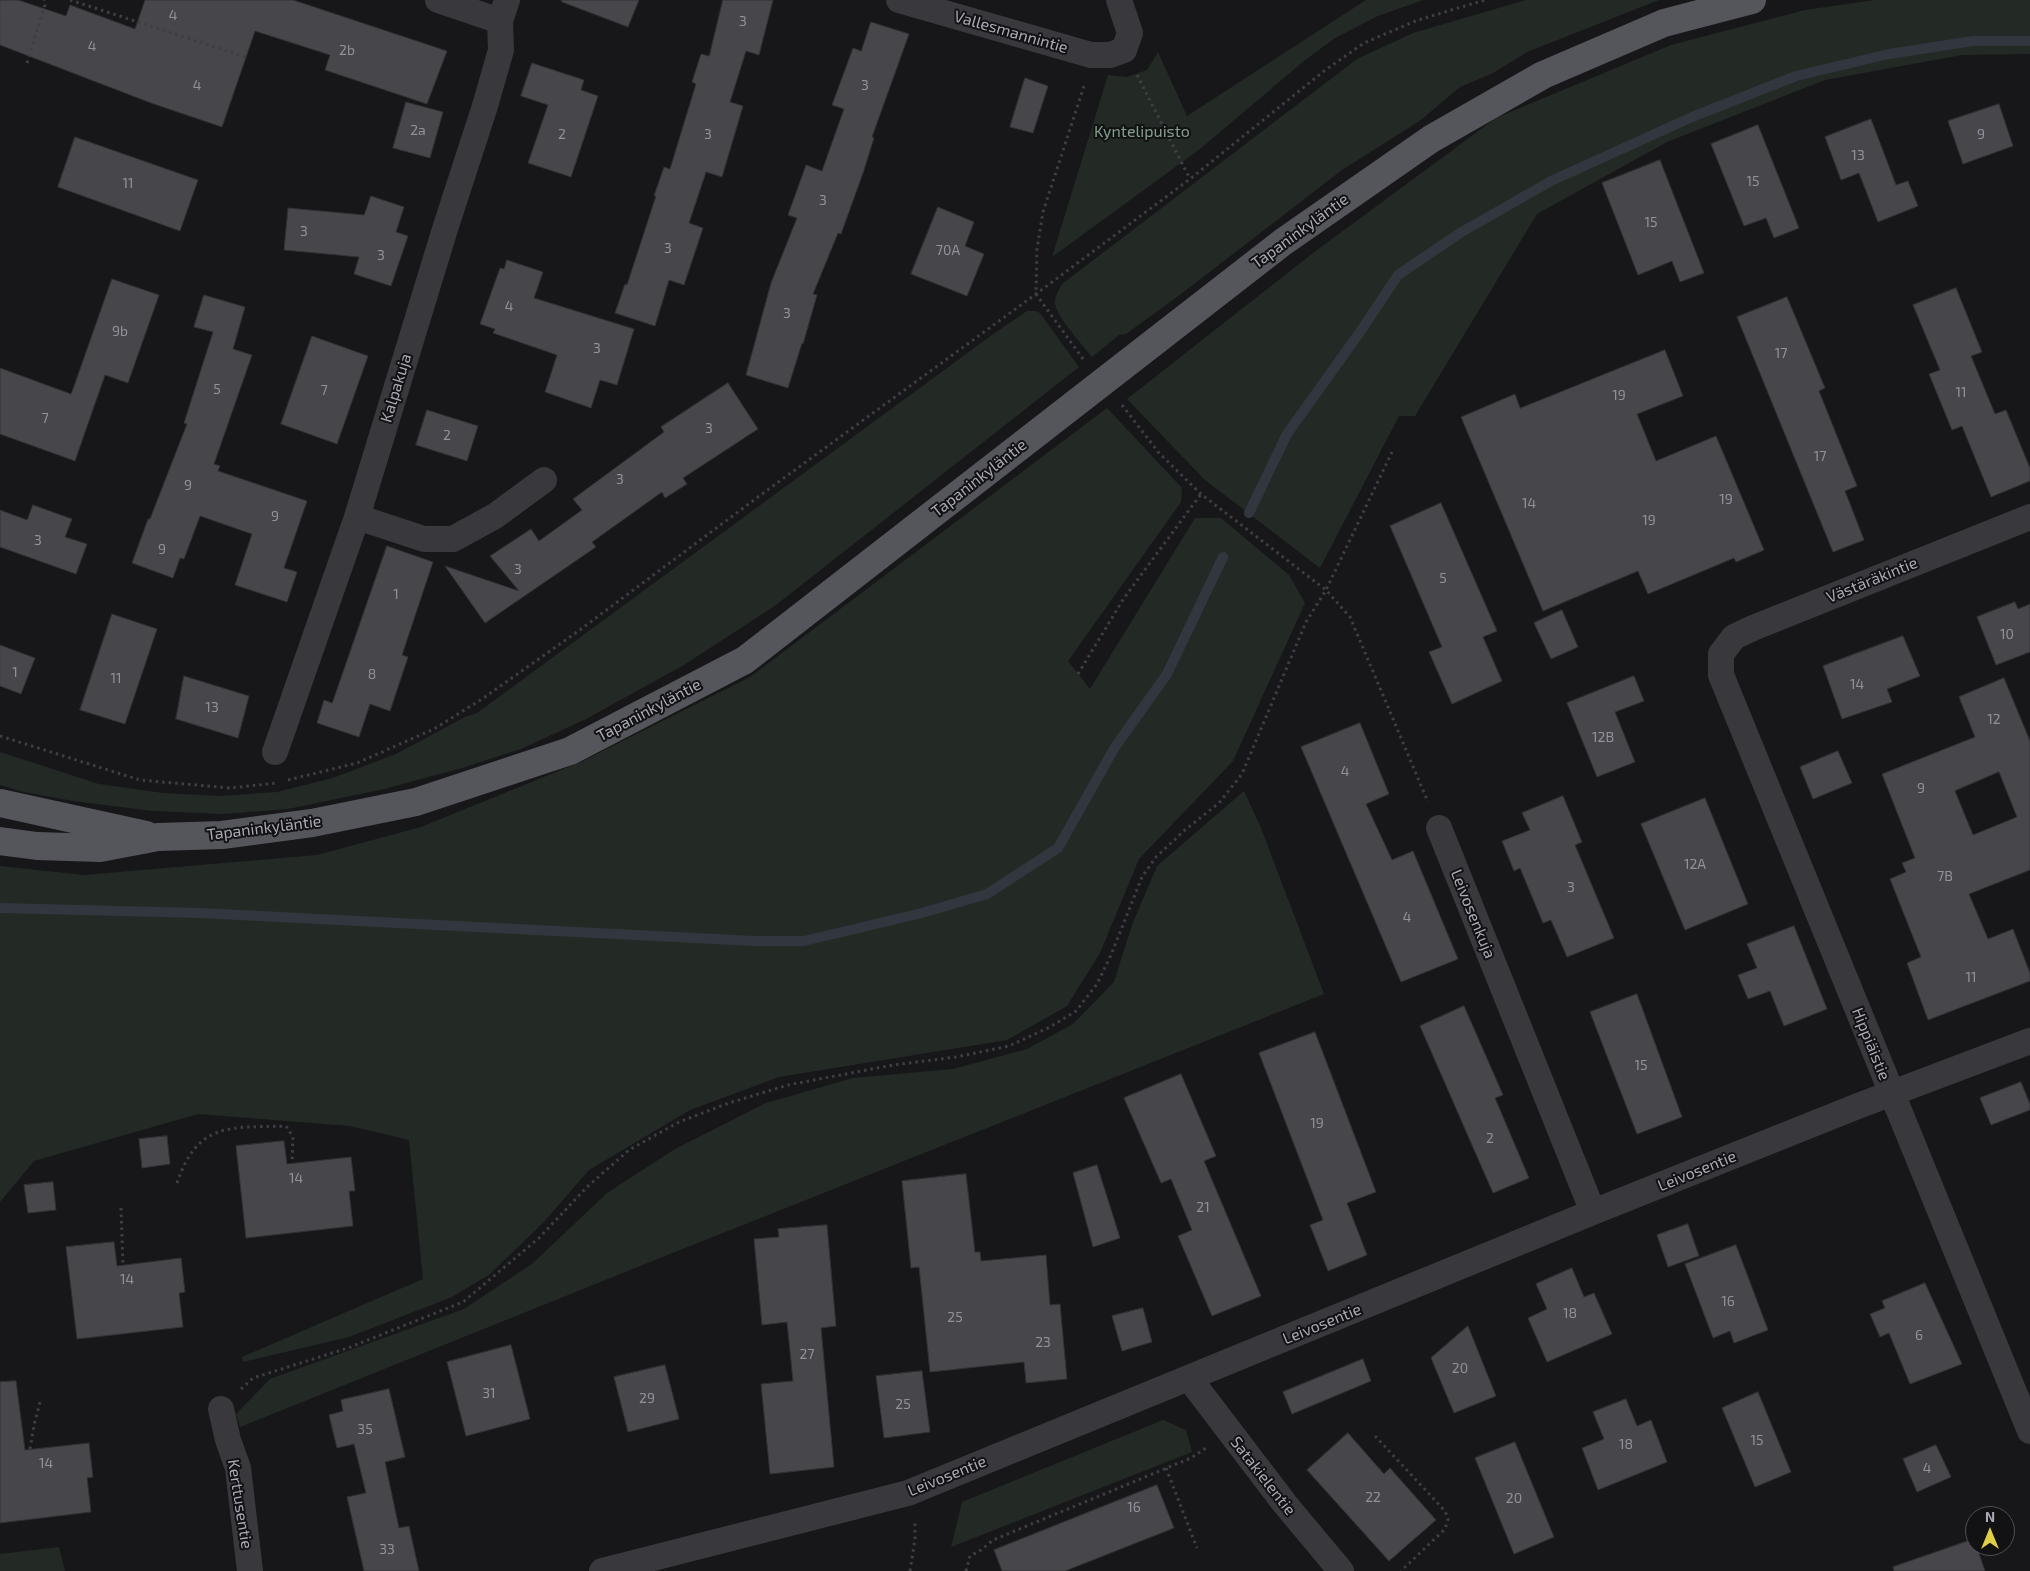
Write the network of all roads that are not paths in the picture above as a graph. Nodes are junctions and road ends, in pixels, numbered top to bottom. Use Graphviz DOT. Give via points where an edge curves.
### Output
graph roads {
  1 [pos="438,0"];
  2 [pos="898,0"];
  3 [pos="1119,0"];
  4 [pos="1752,0"];
  5 [pos="504,11"];
  6 [pos="544,480"];
  7 [pos="356,517"];
  8 [pos="2030,517"];
  9 [pos="1720,654"];
  10 [pos="275,752"];
  11 [pos="0,803"];
  12 [pos="1439,828"];
  13 [pos="158,837"];
  14 [pos="0,841"];
  15 [pos="2030,1041"];
  16 [pos="1891,1094"];
  17 [pos="1593,1212"];
  18 [pos="1188,1378"];
  19 [pos="221,1409"];
  20 [pos="2030,1432"];
  21 [pos="250,1571"];
  22 [pos="602,1571"];
  23 [pos="1341,1571"];
  1 -- 5 [label="street"];
  2 -- 3 [label="street, Vallesmannintie" via="1091,56 1110,56 1124,50 1130,33"];
  4 -- 13 [label="main road, Tapaninkyläntie" via="1664,23 1544,74 1431,139 1283,242 736,665 570,751 416,802 312,823 222,836"];
  5 -- 7 [label="street, Kalpakuja" via="501,50 485,106"];
  6 -- 7 [label="street" via="495,516 454,539 424,539"];
  7 -- 10 [label="street, Kalpakuja"];
  8 -- 9 [label="street, Västäräkintie" via="1753,628 1734,637"];
  9 -- 16 [label="street, Hippiäistie" via="1721,675"];
  11 -- 13 [label="main road, Tapaninkyläntie"];
  12 -- 17 [label="street, Leivosenkuja"];
  13 -- 14 [label="main road, Tapaninkyläntie" via="100,848"];
  15 -- 16 [label="street, Leivosentie"];
  16 -- 17 [label="street, Leivosentie"];
  16 -- 20 [label="street, Hippiäistie"];
  17 -- 18 [label="street, Leivosentie"];
  18 -- 22 [label="street, Leivosentie" via="908,1493"];
  18 -- 23 [label="street, Satakielentie"];
  19 -- 21 [label="street, Kerttusentie" via="238,1468"];
}
